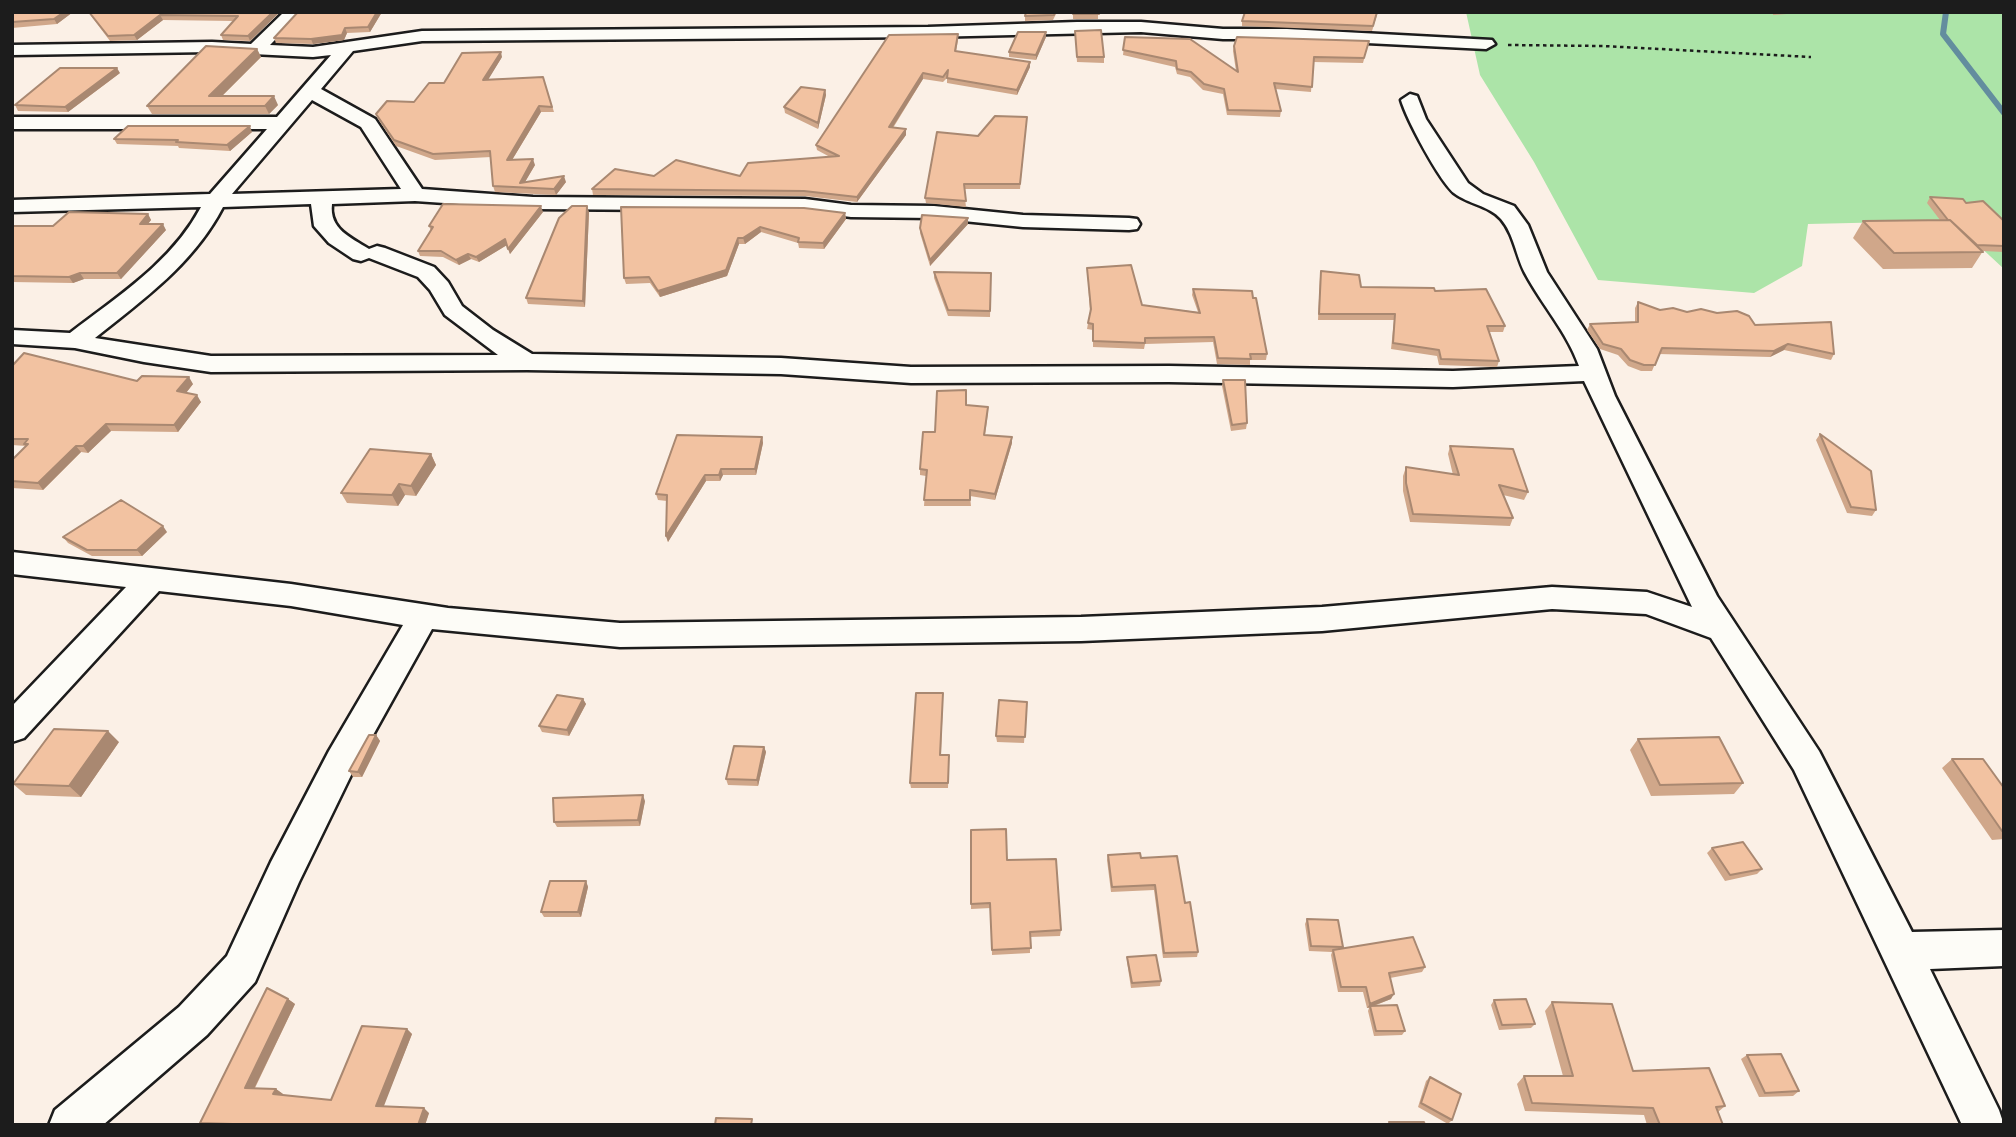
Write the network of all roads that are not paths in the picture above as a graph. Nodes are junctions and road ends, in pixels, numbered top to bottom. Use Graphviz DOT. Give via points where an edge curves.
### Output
graph roads {
  1 [pos="294,12"];
  2 [pos="931,12"];
  3 [pos="1058,12"];
  4 [pos="1256,16"];
  5 [pos="1077,27"];
  6 [pos="928,32"];
  7 [pos="1287,34"];
  8 [pos="1486,44"];
  9 [pos="347,47"];
  10 [pos="257,48"];
  11 [pos="12,50"];
  12 [pos="33,50"];
  13 [pos="12,67"];
  14 [pos="310,91"];
  15 [pos="1410,100"];
  16 [pos="12,123"];
  17 [pos="283,123"];
  18 [pos="415,195"];
  19 [pos="322,199"];
  20 [pos="215,201"];
  21 [pos="12,206"];
  22 [pos="1129,224"];
  23 [pos="12,337"];
  24 [pos="75,341"];
  25 [pos="527,362"];
  26 [pos="1594,373"];
  27 [pos="12,563"];
  28 [pos="151,580"];
  29 [pos="424,616"];
  30 [pos="1722,629"];
  31 [pos="12,728"];
  32 [pos="2004,947"];
  33 [pos="1901,951"];
  34 [pos="70,1125"];
  35 [pos="1984,1125"];
  1 -- 10 [label="street"];
  2 -- 6 [label="street"];
  3 -- 5 [label="street"];
  4 -- 7 [label="street"];
  5 -- 6 [label="street"];
  5 -- 7 [label="street"];
  6 -- 9 [label="street" via="422,36"];
  7 -- 8 [label="street"];
  9 -- 10 [label="street" via="313,52"];
  9 -- 14 [label="street"];
  10 -- 12 [label="street"];
  11 -- 12 [label="street"];
  12 -- 13 [label="street"];
  14 -- 17 [label="street"];
  14 -- 18 [label="street" via="368,123"];
  15 -- 26 [label="street" via="1416,119 1460,187 1506,211 1517,225 1536,272 1585,349"];
  16 -- 17 [label="street"];
  17 -- 20 [label="street"];
  18 -- 19 [label="street"];
  18 -- 22 [label="street" via="533,203 805,205"];
  19 -- 20 [label="street"];
  19 -- 25 [label="street" via="319,213 324,228 369,253 426,272 453,310"];
  20 -- 21 [label="street"];
  20 -- 24 [label="street" via="206,222 173,262"];
  23 -- 24 [label="street"];
  24 -- 25 [label="street" via="211,364"];
  25 -- 26 [label="street" via="781,366 911,375 1453,379"];
  26 -- 30 [label="street"];
  27 -- 28 [label="street"];
  28 -- 29 [label="street"];
  28 -- 31 [label="street"];
  29 -- 30 [label="street" via="621,635 1081,629 1322,619 1552,598 1647,603"];
  29 -- 34 [label="street" via="341,761 241,969 194,1021"];
  30 -- 33 [label="street" via="1807,761"];
  32 -- 33 [label="street"];
  33 -- 35 [label="street"];
}
